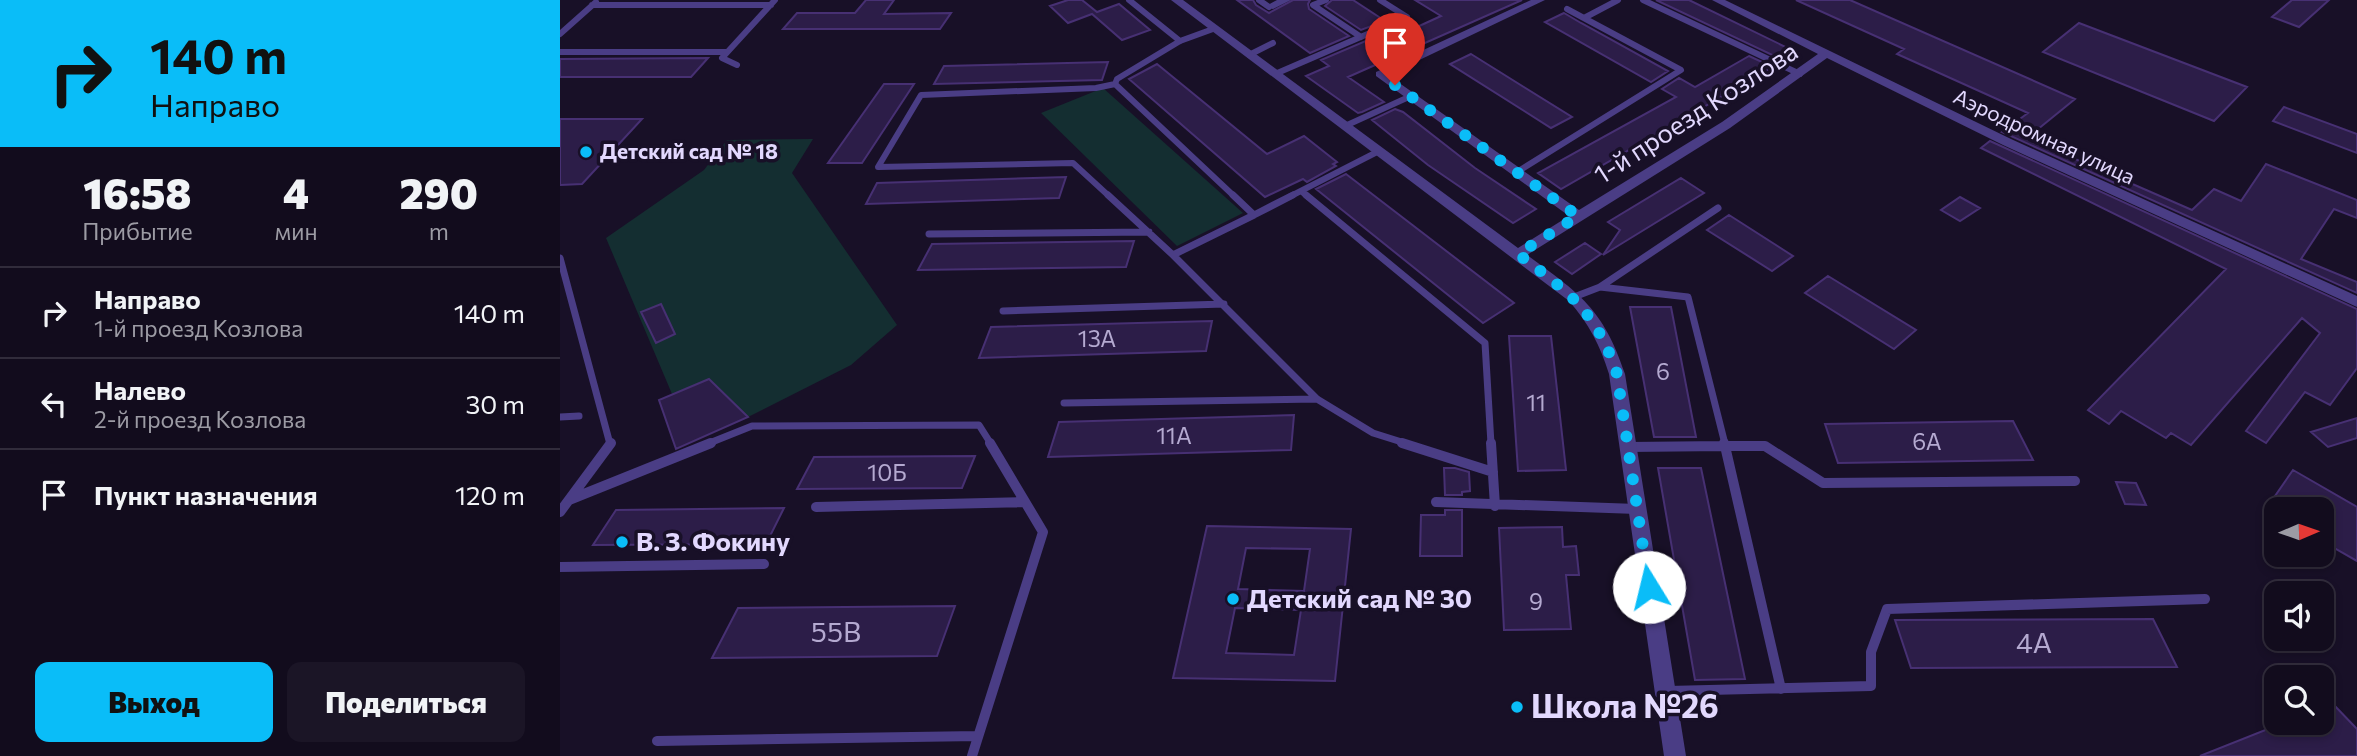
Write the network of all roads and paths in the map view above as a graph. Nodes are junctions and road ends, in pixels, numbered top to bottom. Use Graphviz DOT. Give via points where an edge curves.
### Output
graph roads {
  1 [pos="598,0"];
  2 [pos="1129,0"];
  3 [pos="1176,0"];
  4 [pos="1286,0"];
  5 [pos="1326,0"];
  6 [pos="1380,0"];
  7 [pos="1540,0"];
  8 [pos="1618,0"];
  9 [pos="1643,0"];
  10 [pos="1717,0"];
  11 [pos="773,2"];
  12 [pos="1264,3"];
  13 [pos="592,5"];
  14 [pos="1567,9"];
  15 [pos="1584,18"];
  16 [pos="1213,29"];
  17 [pos="560,34"];
  18 [pos="1361,37"];
  19 [pos="1180,41"];
  20 [pos="1273,43"];
  21 [pos="560,52"];
  22 [pos="727,52"];
  23 [pos="1827,53"];
  24 [pos="1249,55"];
  25 [pos="737,65"];
  26 [pos="1275,74"];
  27 [pos="1800,74"];
  28 [pos="1115,84"];
  29 [pos="1411,96"];
  30 [pos="1345,126"];
  31 [pos="1379,151"];
  32 [pos="1517,172"];
  33 [pos="1301,191"];
  34 [pos="1718,208"];
  35 [pos="1254,215"];
  36 [pos="1578,216"];
  37 [pos="1149,232"];
  38 [pos="929,234"];
  39 [pos="1518,254"];
  40 [pos="1173,255"];
  41 [pos="560,258"];
  42 [pos="1600,287"];
  43 [pos="1574,297"];
  44 [pos="2357,302"];
  45 [pos="1224,304"];
  46 [pos="1003,311"];
  47 [pos="1317,399"];
  48 [pos="1064,403"];
  49 [pos="560,416"];
  50 [pos="579,416"];
  51 [pos="1724,446"];
  52 [pos="1628,447"];
  53 [pos="1493,472"];
  54 [pos="2075,481"];
  55 [pos="569,500"];
  56 [pos="1024,502"];
  57 [pos="1436,502"];
  58 [pos="1495,506"];
  59 [pos="816,507"];
  60 [pos="1637,509"];
  61 [pos="560,512"];
  62 [pos="764,564"];
  63 [pos="560,568"];
  64 [pos="2205,599"];
  65 [pos="1781,689"];
  66 [pos="1665,691"];
  67 [pos="978,736"];
  68 [pos="657,741"];
  69 [pos="972,756"];
  70 [pos="1675,756"];
  1 -- 13 [label="lane"];
  2 -- 19 [label="lane"];
  3 -- 16 [label="street"];
  4 -- 12 [label="street"];
  5 -- 18 [label="lane" via="1313,5"];
  6 -- 18 [label="lane" via="1407,17"];
  7 -- 29 [label="street" via="1380,74"];
  8 -- 15 [label="lane"];
  9 -- 27 [label="lane"];
  10 -- 23 [label="street, Аэродромная улица"];
  11 -- 13 [label="lane"];
  11 -- 22 [label="lane"];
  13 -- 17 [label="lane"];
  14 -- 15 [label="lane"];
  15 -- 32 [label="lane" via="1681,70"];
  16 -- 19 [label="lane"];
  16 -- 24 [label="street"];
  18 -- 26 [label="lane"];
  19 -- 28 [label="lane"];
  20 -- 24 [label="lane"];
  21 -- 22 [label="lane"];
  22 -- 25 [label="lane" via="722,58"];
  23 -- 27 [label="street, 1-й проезд Козлова"];
  23 -- 44 [label="street, Аэродромная улица" via="2007,142"];
  24 -- 26 [label="street"];
  26 -- 30 [label="street"];
  27 -- 36 [label="street, 1-й проезд Козлова"];
  28 -- 35 [label="lane"];
  28 -- 37 [label="lane" via="921,95 878,167 1073,163"];
  29 -- 30 [label="lane"];
  29 -- 32 [label="street"];
  30 -- 31 [label="street"];
  31 -- 33 [label="lane"];
  31 -- 39 [label="street"];
  32 -- 36 [label="street"];
  33 -- 35 [label="lane"];
  33 -- 53 [label="lane" via="1485,343"];
  34 -- 42 [label="lane"];
  35 -- 40 [label="lane"];
  36 -- 39 [label="street, 1-й проезд Козлова"];
  37 -- 38 [label="lane"];
  37 -- 40 [label="lane"];
  39 -- 43 [label="street"];
  40 -- 45 [label="lane"];
  41 -- 55 [label="lane" via="611,443"];
  42 -- 43 [label="lane"];
  42 -- 51 [label="lane" via="1688,297"];
  43 -- 52 [label="street" via="1608,346"];
  45 -- 46 [label="lane"];
  45 -- 47 [label="lane"];
  47 -- 48 [label="lane"];
  47 -- 53 [label="lane" via="1373,433"];
  49 -- 50 [label="lane"];
  51 -- 52 [label="lane"];
  51 -- 54 [label="lane" via="1765,446 1823,483"];
  51 -- 65 [label="lane"];
  52 -- 60 [label="street"];
  53 -- 58 [label="lane"];
  55 -- 56 [label="lane" via="752,426 979,425"];
  55 -- 61 [label="lane"];
  56 -- 59 [label="lane"];
  56 -- 67 [label="lane" via="1044,532"];
  57 -- 58 [label="lane"];
  58 -- 60 [label="lane"];
  60 -- 66 [label="street"];
  62 -- 63 [label="lane"];
  64 -- 65 [label="lane" via="1886,609 1871,652 1871,686"];
  65 -- 66 [label="lane"];
  66 -- 70 [label="street"];
  67 -- 68 [label="lane"];
  67 -- 69 [label="lane"];
}
